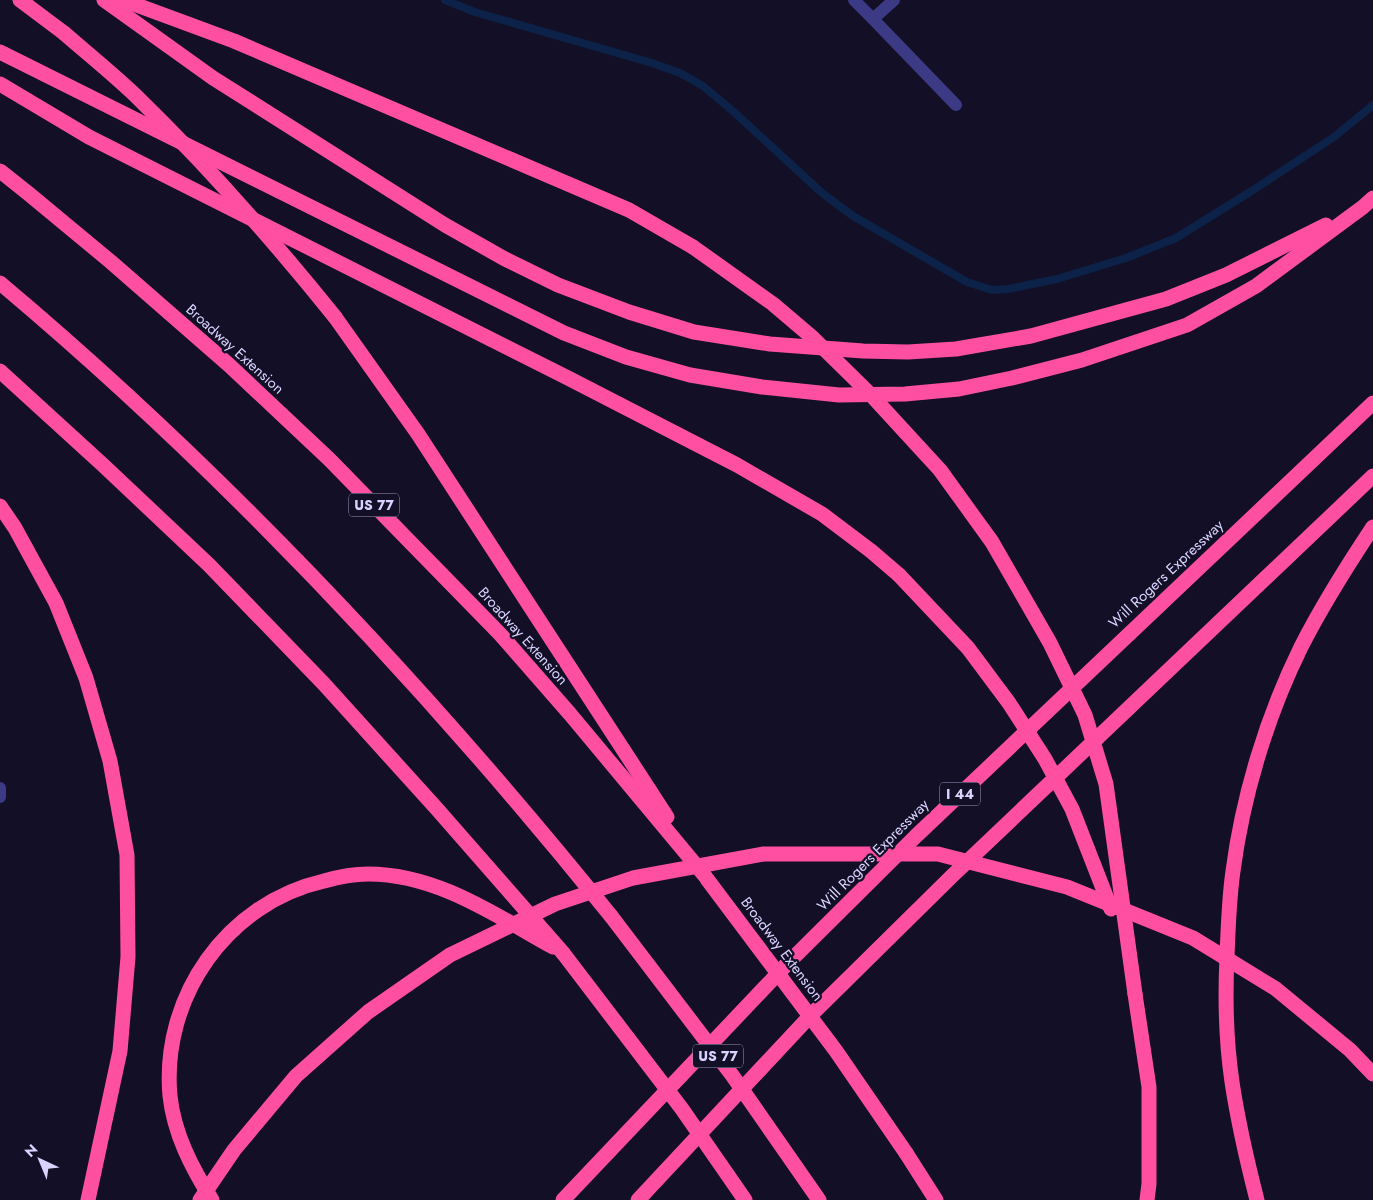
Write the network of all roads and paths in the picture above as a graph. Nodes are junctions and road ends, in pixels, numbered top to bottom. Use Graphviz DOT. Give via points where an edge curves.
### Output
graph roads {
  1 [pos="20,0"];
  2 [pos="104,0"];
  3 [pos="123,0"];
  4 [pos="854,0"];
  5 [pos="894,0"];
  6 [pos="873,19"];
  7 [pos="0,52"];
  8 [pos="0,84"];
  9 [pos="956,105"];
  10 [pos="0,171"];
  11 [pos="1368,202"];
  12 [pos="0,283"];
  13 [pos="0,371"];
  14 [pos="1373,403"];
  15 [pos="1373,476"];
  16 [pos="0,506"];
  17 [pos="1373,527"];
  18 [pos="0,788"];
  19 [pos="0,797"];
  20 [pos="707,879"];
  21 [pos="563,953"];
  22 [pos="1135,994"];
  23 [pos="1373,1074"];
  24 [pos="88,1200"];
  25 [pos="200,1200"];
  26 [pos="212,1200"];
  27 [pos="563,1200"];
  28 [pos="638,1200"];
  29 [pos="745,1200"];
  30 [pos="819,1200"];
  31 [pos="936,1200"];
  32 [pos="1147,1200"];
  33 [pos="1257,1200"];
  1 -- 20 [label="highway, bridge" via="64,33 135,95 212,173 335,317 418,434"];
  2 -- 11 [label="highway" via="213,78 445,225 505,259 558,285 694,332 770,344 908,352 956,349 1031,336 1166,299 1226,275"];
  3 -- 22 [label="highway, bridge" via="234,41 629,210 692,247 772,304 813,338 940,470 992,542 1050,643 1080,706 1106,784"];
  4 -- 6 [label="street"];
  5 -- 6 [label="street"];
  6 -- 9 [label="street"];
  7 -- 11 [label="highway" via="564,333 690,375 762,387 839,395 905,394 968,387 1082,360 1187,325 1256,286"];
  8 -- 22 [label="highway, bridge" via="89,137 737,465 822,514 871,551 968,648 1009,702 1045,759 1072,809 1097,869 1122,940"];
  10 -- 20 [label="highway, Broadway Extension / US 77" via="170,314 329,459 500,634"];
  12 -- 30 [label="highway, US 77, bridge" via="187,452 350,616 428,700 611,916 732,1075"];
  13 -- 21 [label="highway" via="195,552 318,677"];
  14 -- 27 [label="highway, Will Rogers Expressway / I 44" via="916,836 786,965"];
  15 -- 28 [label="highway" via="886,941 812,1014"];
  16 -- 24 [label="highway" via="56,603 86,678 110,761 127,855 128,957 120,1051"];
  17 -- 33 [label="highway" via="1301,648 1275,708 1256,765 1233,870 1226,982 1227,1026 1232,1080"];
  18 -- 19 [label="street"];
  20 -- 31 [label="highway, Broadway Extension / US 77, bridge" via="836,1051"];
  21 -- 26 [label="highway" via="450,891 398,877 368,874 305,885 253,912 230,932 195,977 176,1024 170,1057 170,1096 178,1133 193,1169"];
  21 -- 29 [label="highway, bridge" via="676,1101"];
  22 -- 32 [label="highway" via="1149,1087"];
  23 -- 25 [label="highway, bridge" via="1350,1050 1276,989 1202,943 1067,887 938,854 764,854 632,878 555,904 450,955 368,1012 296,1076 234,1150"];
}
